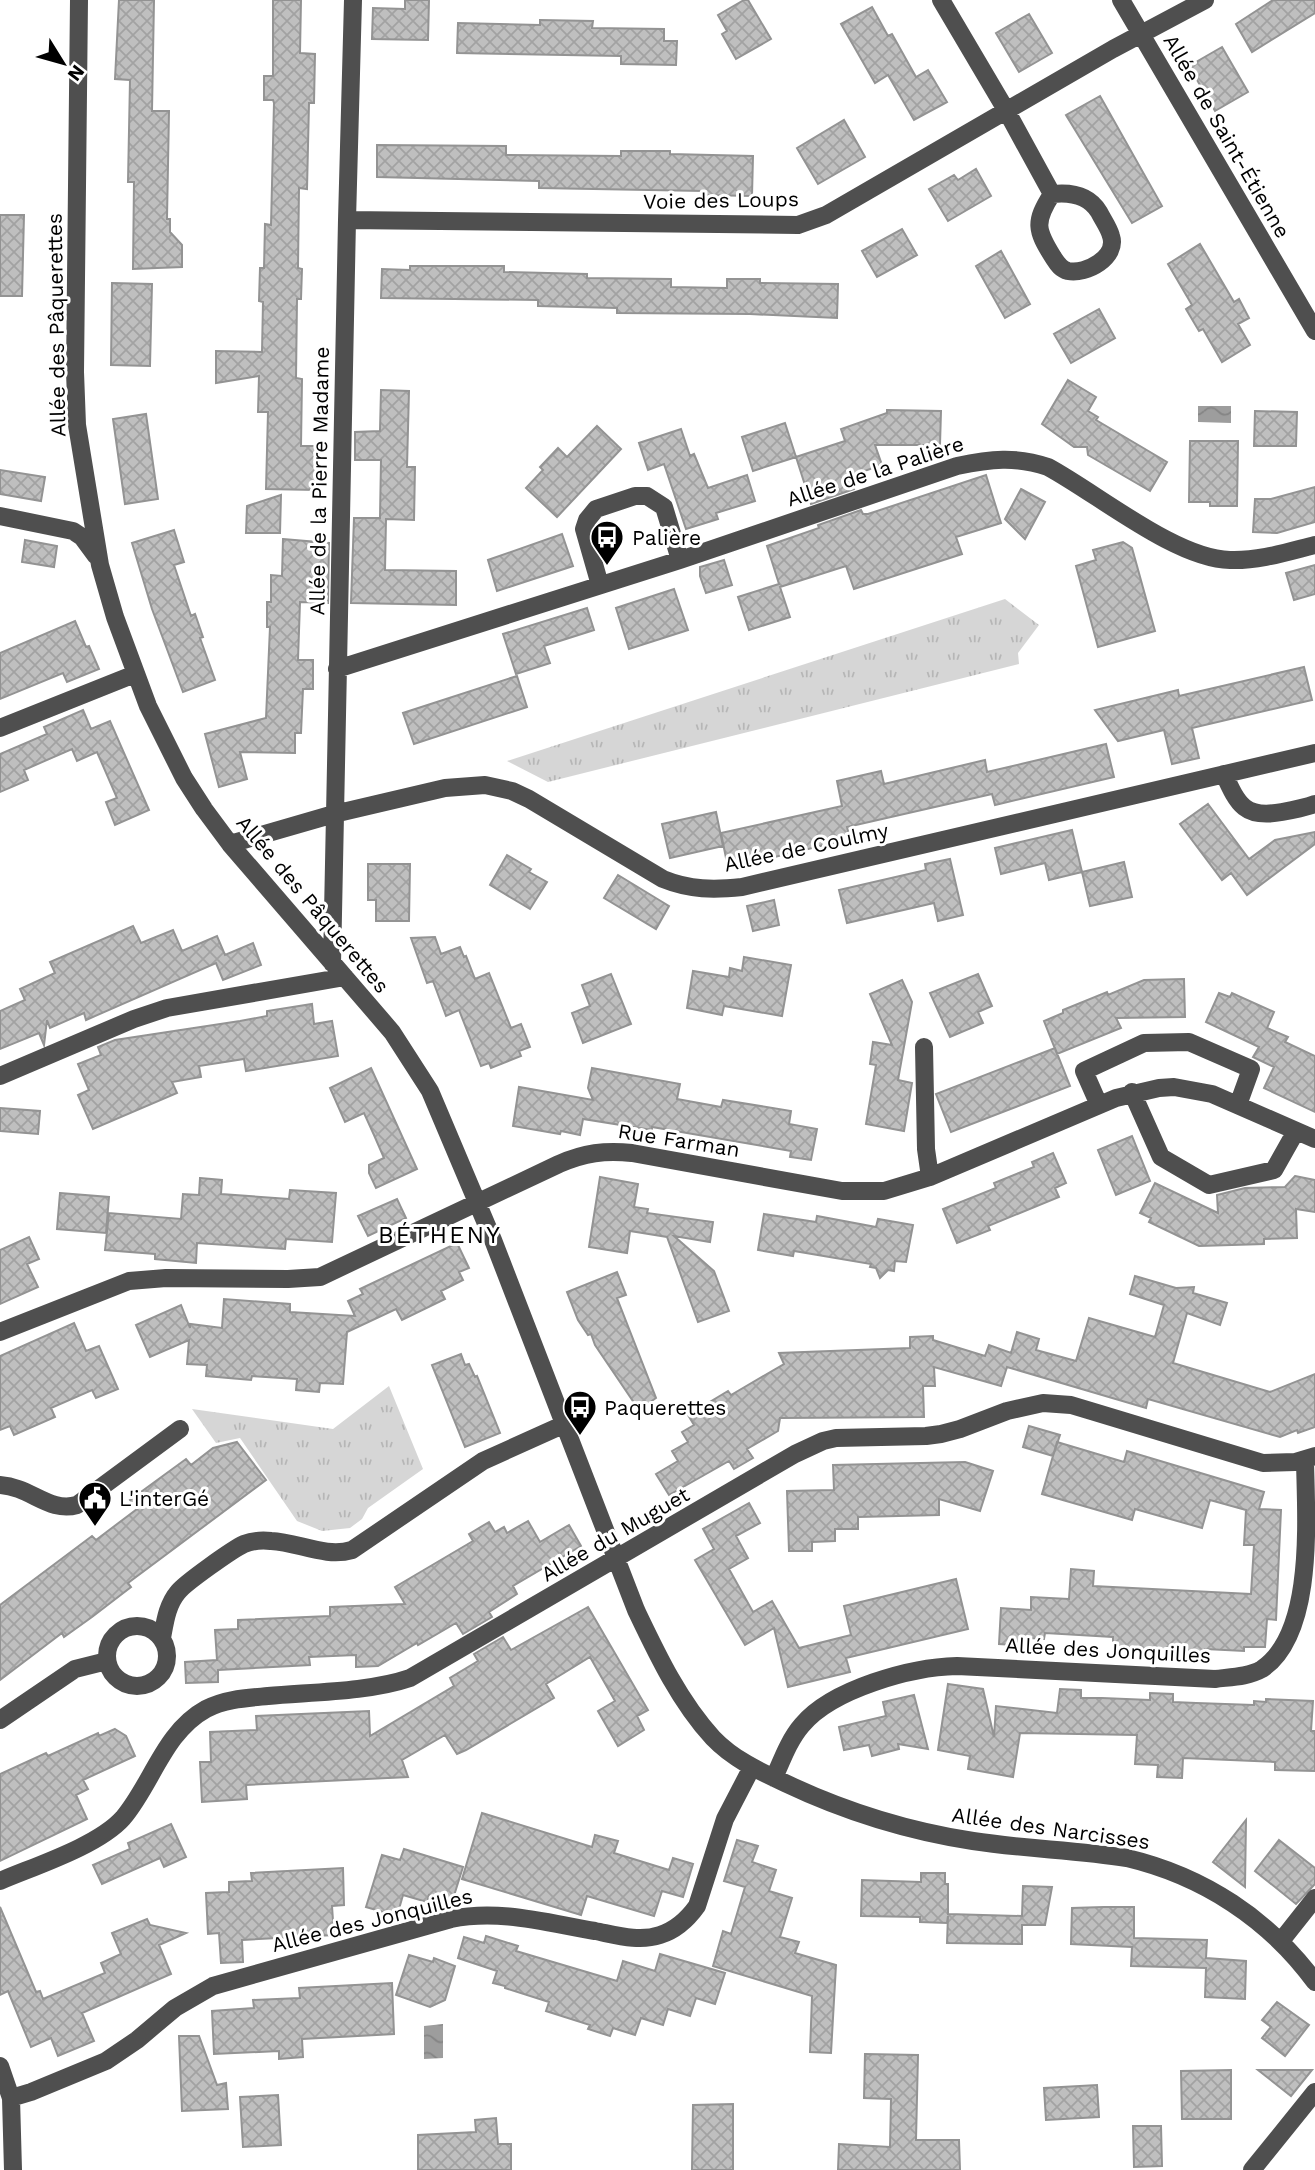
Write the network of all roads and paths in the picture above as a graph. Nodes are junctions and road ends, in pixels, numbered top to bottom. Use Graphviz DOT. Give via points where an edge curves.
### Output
graph roads {
  1 [pos="79,0"];
  2 [pos="354,0"];
  3 [pos="941,0"];
  4 [pos="1121,0"];
  5 [pos="1205,0"];
  6 [pos="1142,34"];
  7 [pos="1006,110"];
  8 [pos="1052,194"];
  9 [pos="347,220"];
  10 [pos="1315,331"];
  11 [pos="0,516"];
  12 [pos="1315,545"];
  13 [pos="680,560"];
  14 [pos="100,565"];
  15 [pos="600,585"];
  16 [pos="338,668"];
  17 [pos="135,674"];
  18 [pos="0,727"];
  19 [pos="1315,753"];
  20 [pos="1224,774"];
  21 [pos="1315,804"];
  22 [pos="334,814"];
  23 [pos="230,844"];
  24 [pos="332,963"];
  25 [pos="345,977"];
  26 [pos="924,1047"];
  27 [pos="0,1076"];
  28 [pos="1132,1093"];
  29 [pos="1099,1105"];
  30 [pos="1238,1105"];
  31 [pos="1296,1131"];
  32 [pos="1315,1139"];
  33 [pos="930,1177"];
  34 [pos="478,1203"];
  35 [pos="0,1332"];
  36 [pos="565,1424"];
  37 [pos="180,1429"];
  38 [pos="1310,1458"];
  39 [pos="0,1485"];
  40 [pos="616,1560"];
  41 [pos="162,1638"];
  42 [pos="107,1661"];
  43 [pos="0,1720"];
  44 [pos="752,1767"];
  45 [pos="774,1778"];
  46 [pos="0,1881"];
  47 [pos="1315,1898"];
  48 [pos="1281,1941"];
  49 [pos="1315,1982"];
  50 [pos="0,2066"];
  51 [pos="1315,2092"];
  52 [pos="11,2098"];
  53 [pos="13,2170"];
  54 [pos="1252,2170"];
  1 -- 14 [label="street, Allée des Pâquerettes" via="75,399"];
  2 -- 9 [label="street, Allée de la Pierre Madame"];
  3 -- 7 [label="street"];
  4 -- 6 [label="street, Allée de Saint-Étienne"];
  5 -- 6 [label="street, Voie des Loups"];
  6 -- 7 [label="street, Voie des Loups"];
  6 -- 10 [label="street, Allée de Saint-Étienne"];
  7 -- 8 [label="street"];
  7 -- 9 [label="street, Voie des Loups" via="826,215 798,225"];
  8 -- 8 [label="street" via="1042,211 1040,236 1060,267 1069,271 1093,267 1106,256 1112,237 1096,206 1067,192"];
  9 -- 16 [label="street, Allée de la Pierre Madame"];
  11 -- 14 [label="street" via="73,531 90,545"];
  12 -- 13 [label="street, Allée de la Palière" via="1251,560 1206,556 1165,538 1048,467 997,458 957,466"];
  13 -- 15 [label="street, Allée de la Palière"];
  13 -- 15 [label="street" via="664,507 647,496 635,496 596,509 587,520 584,529"];
  14 -- 17 [label="street, Allée des Pâquerettes"];
  15 -- 16 [label="street, Allée de la Palière"];
  16 -- 22 [label="street, Allée de la Pierre Madame"];
  17 -- 18 [label="street"];
  17 -- 23 [label="street, Allée des Pâquerettes" via="184,778"];
  19 -- 20 [label="street, Allée de Coulmy"];
  20 -- 21 [label="street" via="1243,808 1253,814"];
  20 -- 22 [label="street, Allée de Coulmy" via="719,890 688,888 663,879 529,799 499,787 445,788"];
  22 -- 23 [label="street, Allée de Coulmy"];
  22 -- 24 [label="street, Allée de la Pierre Madame"];
  23 -- 24 [label="street, Allée des Pâquerettes"];
  24 -- 25 [label="street, Allée des Pâquerettes"];
  25 -- 27 [label="street" via="167,1008"];
  25 -- 34 [label="street, Allée des Pâquerettes" via="419,1072"];
  26 -- 33 [label="street"];
  28 -- 29 [label="street, Rue Farman"];
  28 -- 30 [label="street, Rue Farman" via="1174,1087 1212,1094"];
  28 -- 31 [label="street" via="1161,1157 1209,1185 1274,1170"];
  29 -- 30 [label="street" via="1084,1071 1144,1043 1189,1042 1251,1069"];
  29 -- 33 [label="street, Rue Farman"];
  30 -- 31 [label="street, Rue Farman"];
  31 -- 32 [label="street, Rue Farman"];
  33 -- 34 [label="street, Rue Farman" via="884,1191 842,1191 632,1153 597,1152 568,1160"];
  34 -- 35 [label="street, Rue Farman" via="320,1277 130,1281"];
  34 -- 36 [label="street, Allée des Pâquerettes"];
  36 -- 40 [label="street, Allée des Pâquerettes"];
  36 -- 41 [label="street" via="483,1461 352,1550 322,1551 274,1541 245,1544 178,1591 166,1613"];
  37 -- 39 [label="street" via="77,1505 57,1507 26,1490"];
  38 -- 40 [label="street, Allée du Muguet" via="1263,1463 1091,1410 1043,1403 941,1434 823,1441"];
  38 -- 45 [label="street, Allée des Jonquilles" via="1302,1607 1289,1640 1262,1669 1214,1678 957,1666 918,1669 881,1680 810,1716 793,1736"];
  40 -- 44 [label="street, Allée des Pâquerettes" via="679,1692 713,1738"];
  40 -- 46 [label="street, Allée du Muguet" via="410,1678 235,1699 205,1709 171,1742 131,1808 114,1827"];
  41 -- 42 [label="street" via="145,1627 126,1628 111,1641"];
  41 -- 42 [label="street" via="168,1661 155,1682 131,1686 111,1672"];
  42 -- 43 [label="street" via="75,1669"];
  44 -- 45 [label="street, Allée des Narcisses"];
  44 -- 52 [label="street, Allée des Jonquilles" via="725,1819 696,1906 670,1932 634,1938 506,1916 451,1919 213,1986 175,2008 106,2060"];
  45 -- 48 [label="street, Allée des Narcisses" via="837,1805 914,1829 1148,1863 1213,1891"];
  47 -- 48 [label="street"];
  48 -- 49 [label="street, Allée des Narcisses"];
  50 -- 52 [label="street"];
  51 -- 54 [label="street"];
  52 -- 53 [label="street"];
}
